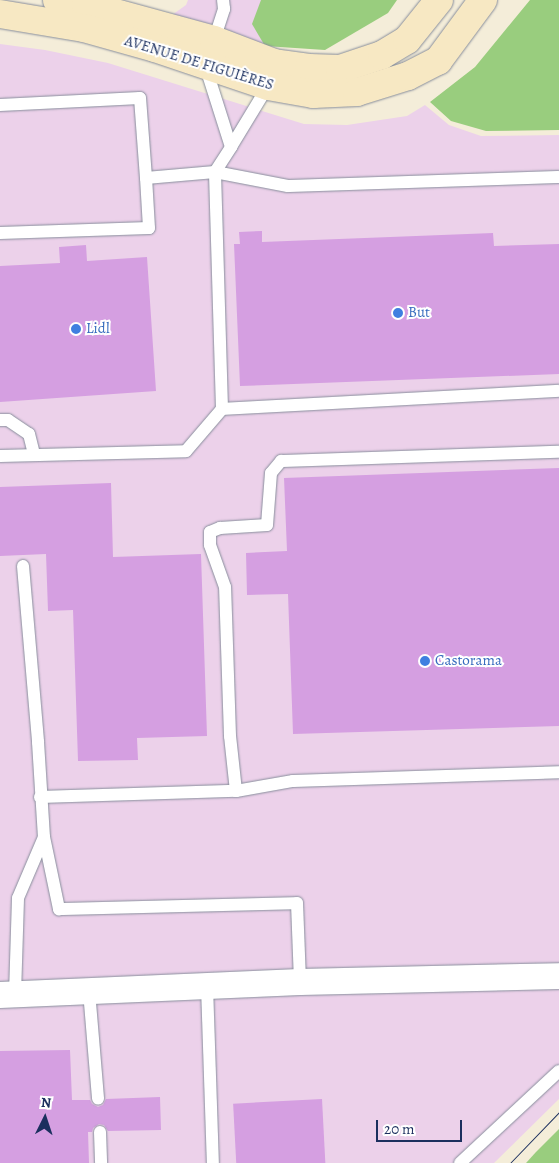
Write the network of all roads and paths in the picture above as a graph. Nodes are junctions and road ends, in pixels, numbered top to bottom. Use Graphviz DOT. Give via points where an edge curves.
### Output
graph roads {
  1 [pos="57,0"];
  2 [pos="223,0"];
  3 [pos="439,0"];
  4 [pos="483,0"];
  5 [pos="0,14"];
  6 [pos="209,53"];
  7 [pos="268,86"];
  8 [pos="0,105"];
  9 [pos="231,147"];
  10 [pos="215,172"];
  11 [pos="559,177"];
  12 [pos="146,178"];
  13 [pos="0,233"];
  14 [pos="559,391"];
  15 [pos="222,409"];
  16 [pos="0,420"];
  17 [pos="559,452"];
  18 [pos="34,454"];
  19 [pos="0,456"];
  20 [pos="23,566"];
  21 [pos="559,772"];
  22 [pos="236,791"];
  23 [pos="40,797"];
  24 [pos="44,837"];
  25 [pos="559,976"];
  26 [pos="300,982"];
  27 [pos="207,986"];
  28 [pos="89,991"];
  29 [pos="7,995"];
  30 [pos="559,1071"];
  31 [pos="98,1099"];
  32 [pos="100,1132"];
  33 [pos="102,1163"];
  34 [pos="213,1163"];
  35 [pos="460,1163"];
  1 -- 6 [label="main road, AVENUE DE FIGUIÈRES" via="86,5"];
  2 -- 6 [label="lane" via="224,8"];
  3 -- 6 [label="main road, AVENUE DE FIGUIÈRES" via="407,40 382,55 340,69 309,68"];
  4 -- 7 [label="main road, AVENUE DE FIGUIÈRES" via="438,61 408,76 357,92 313,94"];
  5 -- 6 [label="main road, AVENUE DE FIGUIÈRES" via="84,28 155,48"];
  6 -- 7 [label="main road, AVENUE DE FIGUIÈRES"];
  6 -- 9 [label="lane"];
  7 -- 9 [label="lane"];
  8 -- 12 [label="lane" via="140,98"];
  9 -- 10 [label="lane"];
  10 -- 11 [label="lane" via="288,186"];
  10 -- 12 [label="lane"];
  10 -- 15 [label="lane"];
  12 -- 13 [label="lane" via="149,228"];
  14 -- 15 [label="lane"];
  15 -- 18 [label="lane" via="186,451"];
  16 -- 18 [label="lane" via="8,420 29,434"];
  17 -- 22 [label="lane" via="281,461 271,473 268,525 220,528 210,532 210,545 225,587 230,736"];
  18 -- 19 [label="lane"];
  20 -- 23 [label="lane"];
  21 -- 22 [label="lane" via="293,781"];
  22 -- 23 [label="lane"];
  23 -- 24 [label="lane"];
  24 -- 26 [label="lane" via="59,909 298,903"];
  24 -- 29 [label="lane" via="18,898"];
  25 -- 26 [label="street"];
  26 -- 27 [label="street"];
  27 -- 28 [label="street"];
  27 -- 34 [label="lane"];
  28 -- 29 [label="street"];
  28 -- 31 [label="lane"];
  30 -- 35 [label="lane"];
  32 -- 33 [label="lane"];
}
